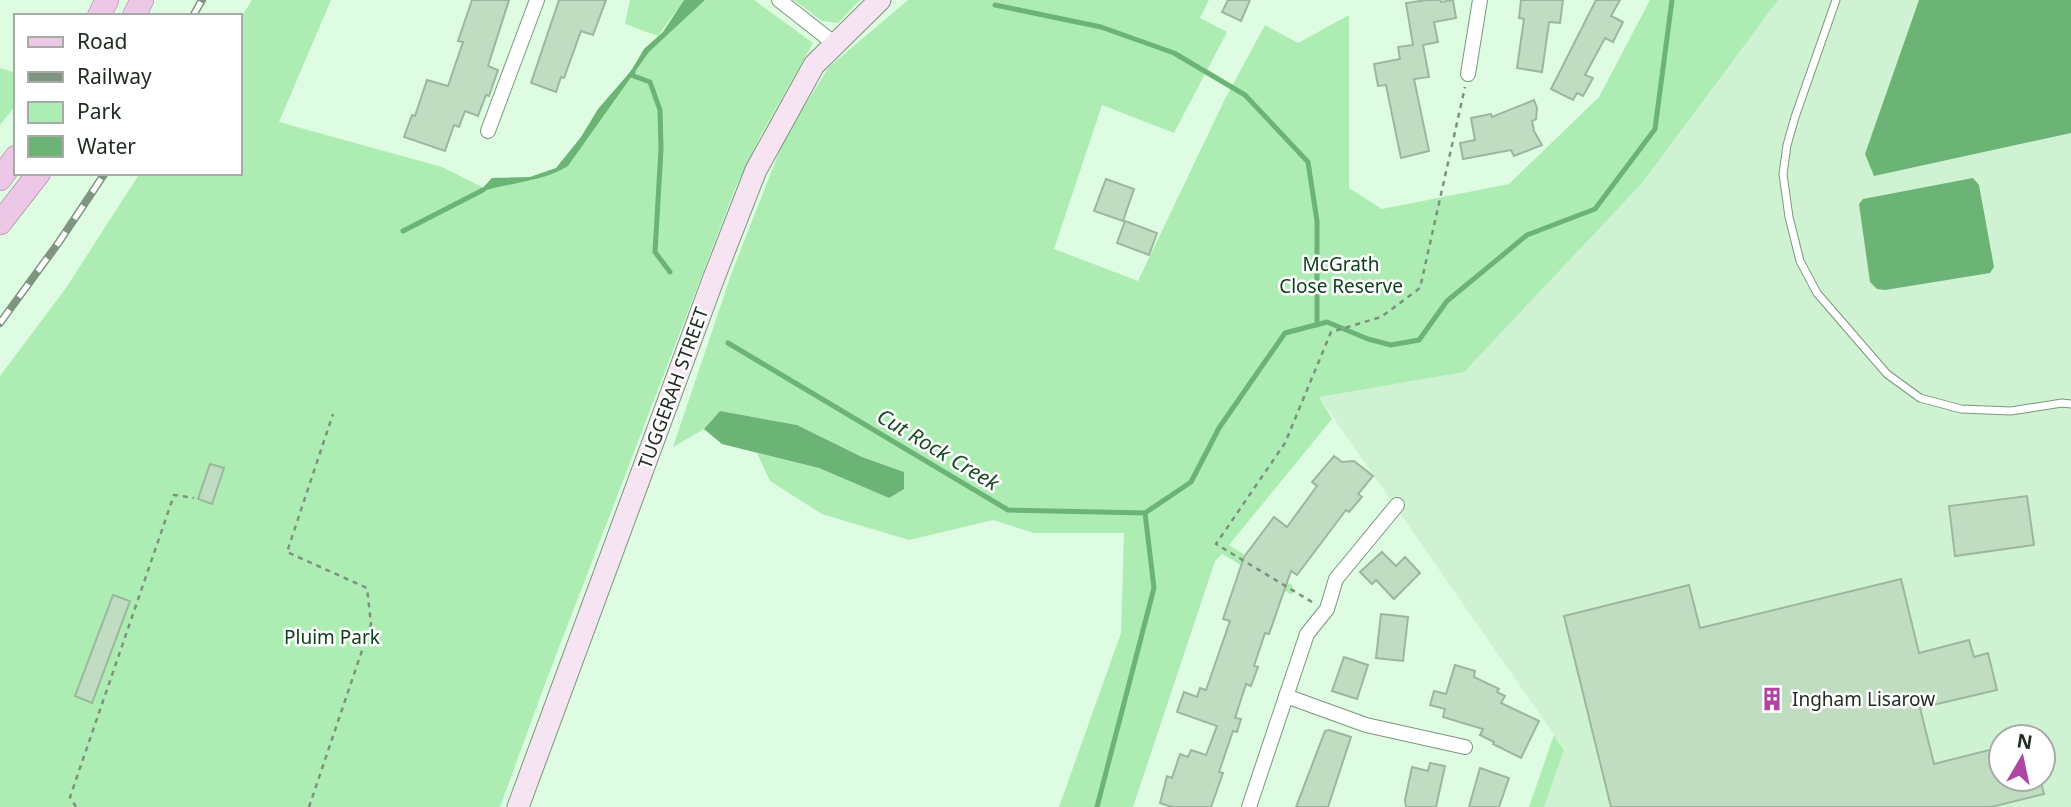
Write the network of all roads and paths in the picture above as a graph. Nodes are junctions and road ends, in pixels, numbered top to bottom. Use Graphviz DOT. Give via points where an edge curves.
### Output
graph roads {
  1 [pos="537,0"];
  2 [pos="779,0"];
  3 [pos="880,0"];
  4 [pos="1480,0"];
  5 [pos="1836,0"];
  6 [pos="835,44"];
  7 [pos="1468,74"];
  8 [pos="488,131"];
  9 [pos="14,160"];
  10 [pos="37,175"];
  11 [pos="0,179"];
  12 [pos="0,223"];
  13 [pos="2071,404"];
  14 [pos="333,414"];
  15 [pos="194,498"];
  16 [pos="1397,505"];
  17 [pos="1327,610"];
  18 [pos="1286,696"];
  19 [pos="1465,747"];
  20 [pos="76,807"];
  21 [pos="309,807"];
  22 [pos="518,807"];
  23 [pos="1249,807"];
  1 -- 8 [label="street"];
  2 -- 6 [label="street"];
  3 -- 6 [label="street, TUGGERAH STREET"];
  4 -- 7 [label="street"];
  5 -- 13 [label="lane" via="1795,117 1783,174 1800,261 1818,293 1888,374 1920,398 1961,410 2011,411"];
  6 -- 22 [label="street, TUGGERAH STREET" via="814,65 756,170"];
  7 -- 17 [label="path" via="1420,288 1381,317 1331,332 1285,443 1216,544"];
  9 -- 11 [label="main road"];
  10 -- 12 [label="main road"];
  14 -- 21 [label="path" via="287,552 367,588 371,624"];
  15 -- 20 [label="path" via="174,495 70,797"];
  16 -- 17 [label="street" via="1336,579"];
  17 -- 18 [label="street" via="1307,634"];
  18 -- 19 [label="street" via="1366,725"];
  18 -- 23 [label="street"];
}
